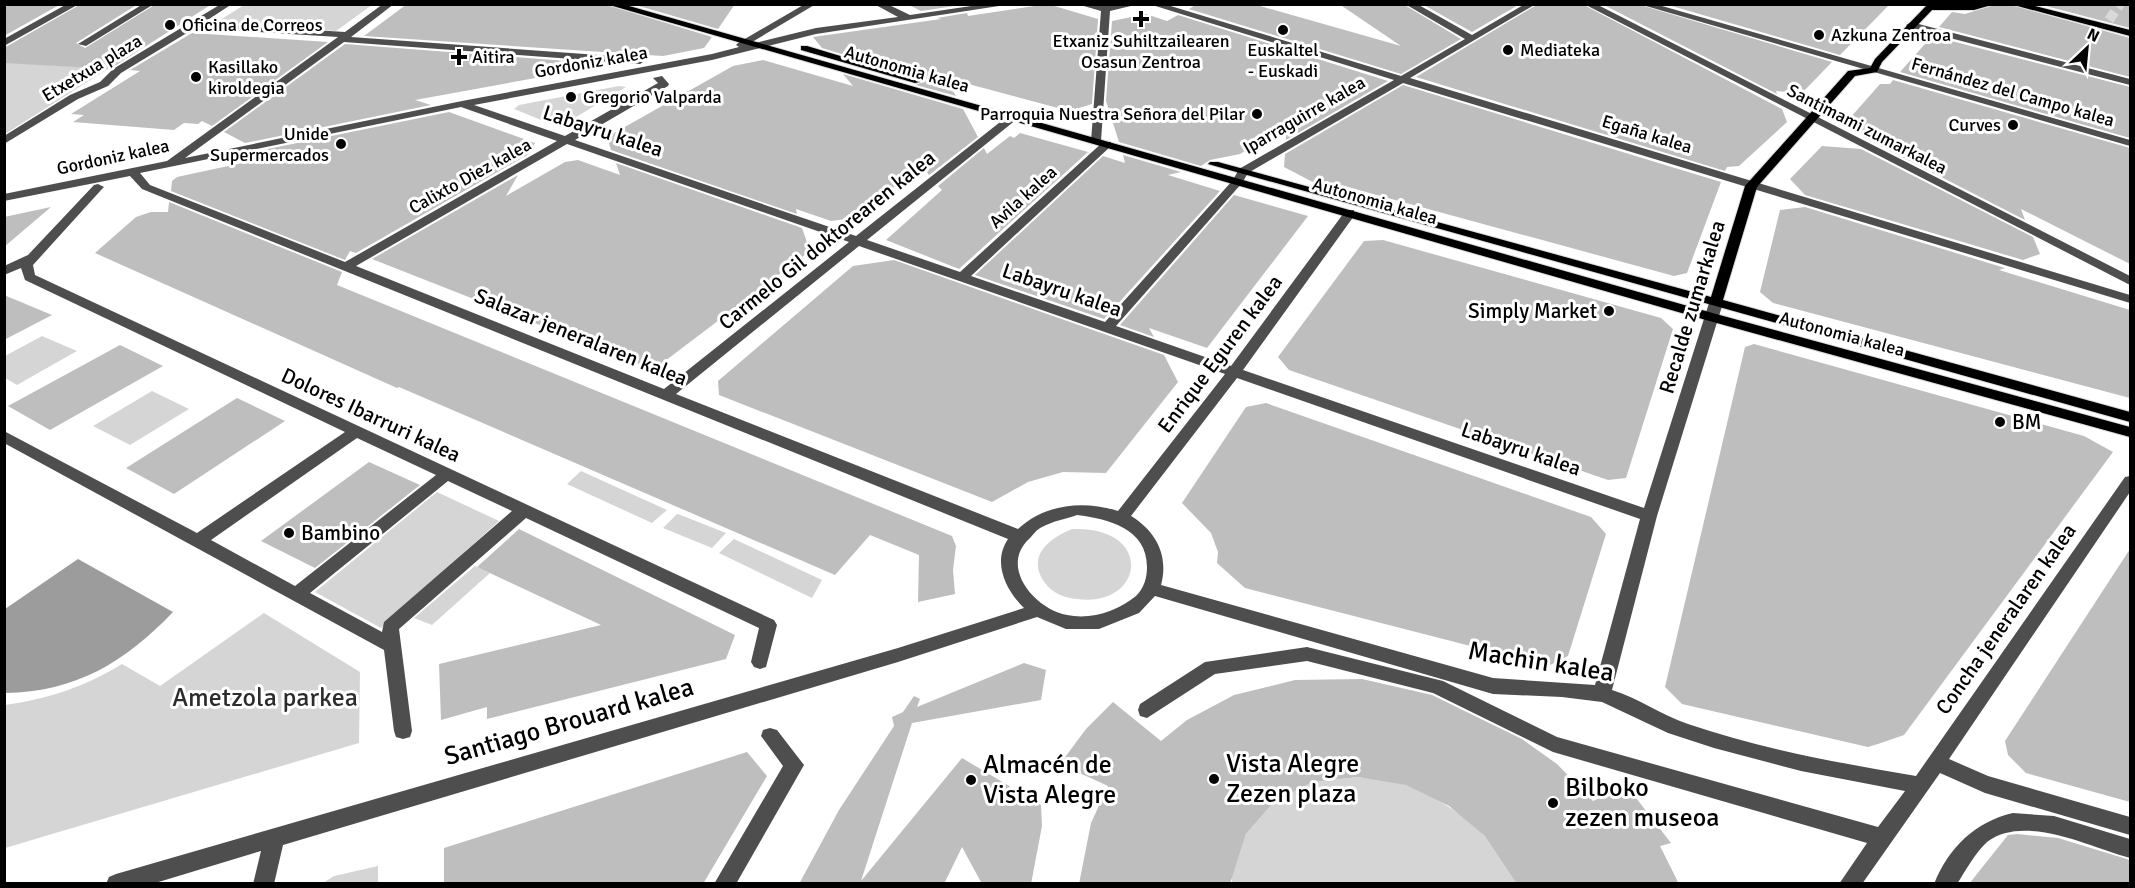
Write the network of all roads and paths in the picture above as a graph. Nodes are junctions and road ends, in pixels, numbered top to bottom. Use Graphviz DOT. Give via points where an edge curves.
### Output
graph roads {
  1 [pos="75,4"];
  2 [pos="150,4"];
  3 [pos="228,4"];
  4 [pos="390,4"];
  5 [pos="610,4"];
  6 [pos="641,4"];
  7 [pos="812,4"];
  8 [pos="878,4"];
  9 [pos="1008,4"];
  10 [pos="1081,4"];
  11 [pos="1134,4"];
  12 [pos="1153,4"];
  13 [pos="1409,4"];
  14 [pos="1533,4"];
  15 [pos="1588,4"];
  16 [pos="1643,4"];
  17 [pos="1991,4"];
  18 [pos="2014,4"];
  19 [pos="1935,6"];
  20 [pos="1106,9"];
  21 [pos="909,18"];
  22 [pos="196,25"];
  23 [pos="1911,25"];
  24 [pos="2130,33"];
  25 [pos="344,37"];
  26 [pos="1472,39"];
  27 [pos="758,41"];
  28 [pos="777,41"];
  29 [pos="4,43"];
  30 [pos="745,43"];
  31 [pos="83,44"];
  32 [pos="728,53"];
  33 [pos="640,61"];
  34 [pos="1874,70"];
  35 [pos="658,78"];
  36 [pos="1403,80"];
  37 [pos="2130,82"];
  38 [pos="462,104"];
  39 [pos="1013,117"];
  40 [pos="1811,119"];
  41 [pos="1100,139"];
  42 [pos="4,141"];
  43 [pos="568,141"];
  44 [pos="2130,143"];
  45 [pos="170,163"];
  46 [pos="132,171"];
  47 [pos="1240,176"];
  48 [pos="1751,186"];
  49 [pos="98,187"];
  50 [pos="4,198"];
  51 [pos="1350,213"];
  52 [pos="859,241"];
  53 [pos="32,258"];
  54 [pos="347,266"];
  55 [pos="4,272"];
  56 [pos="962,277"];
  57 [pos="2130,281"];
  58 [pos="2130,299"];
  59 [pos="1713,310"];
  60 [pos="1107,328"];
  61 [pos="1234,372"];
  62 [pos="667,394"];
  63 [pos="2130,417"];
  64 [pos="356,431"];
  65 [pos="2130,432"];
  66 [pos="4,436"];
  67 [pos="447,474"];
  68 [pos="2130,481"];
  69 [pos="524,510"];
  70 [pos="1649,516"];
  71 [pos="1122,518"];
  72 [pos="1018,536"];
  73 [pos="198,541"];
  74 [pos="1152,589"];
  75 [pos="297,594"];
  76 [pos="1036,610"];
  77 [pos="392,646"];
  78 [pos="760,662"];
  79 [pos="1602,694"];
  80 [pos="1147,710"];
  81 [pos="403,730"];
  82 [pos="770,736"];
  83 [pos="1937,762"];
  84 [pos="1920,785"];
  85 [pos="2130,826"];
  86 [pos="275,836"];
  87 [pos="1882,838"];
  88 [pos="2130,849"];
  89 [pos="116,884"];
  90 [pos="263,884"];
  91 [pos="724,884"];
  92 [pos="1849,884"];
  93 [pos="1944,884"];
  1 -- 29 [label="street"];
  2 -- 31 [label="street"];
  3 -- 22 [label="street, Etxetxua plaza"];
  4 -- 25 [label="street"];
  5 -- 30 [label="main road, Autonomia kalea"];
  6 -- 27 [label="main road, Autonomia kalea"];
  7 -- 27 [label="street"];
  8 -- 21 [label="street"];
  9 -- 21 [label="street, Gordoniz kalea"];
  10 -- 20 [label="street"];
  11 -- 20 [label="street"];
  12 -- 36 [label="street, Egaña kalea"];
  13 -- 26 [label="street"];
  14 -- 26 [label="street, Iparraguirre kalea"];
  15 -- 40 [label="street, Santimami zumarkalea"];
  16 -- 34 [label="street, Fernández del Campo kalea"];
  17 -- 19 [label="main road"];
  18 -- 24 [label="main road"];
  19 -- 23 [label="main road"];
  20 -- 41 [label="street"];
  21 -- 28 [label="street, Gordoniz kalea" via="816,31"];
  22 -- 25 [label="street"];
  22 -- 42 [label="street, Etxetxua plaza"];
  23 -- 34 [label="main road"];
  23 -- 37 [label="street"];
  25 -- 33 [label="street"];
  25 -- 45 [label="street"];
  26 -- 36 [label="street, Iparraguirre kalea"];
  27 -- 28 [label="street, Gordoniz kalea"];
  27 -- 30 [label="main road, Autonomia kalea"];
  27 -- 32 [label="street, Gordoniz kalea"];
  27 -- 39 [label="main road, Autonomia kalea"];
  28 -- 41 [label="main road, Autonomia kalea"];
  30 -- 32 [label="street"];
  32 -- 38 [label="street, Gordoniz kalea"];
  34 -- 40 [label="main road, Recalde zumarkalea" via="1852,74"];
  34 -- 44 [label="street, Fernández del Campo kalea"];
  35 -- 43 [label="street, Calixto Diez kalea" via="664,84"];
  36 -- 47 [label="street, Iparraguirre kalea"];
  36 -- 48 [label="street, Egaña kalea"];
  38 -- 43 [label="street, Labayru kalea"];
  38 -- 45 [label="street, Gordoniz kalea"];
  39 -- 41 [label="main road, Autonomia kalea"];
  39 -- 52 [label="street, Carmelo Gil doktorearen kalea"];
  40 -- 48 [label="main road, Recalde zumarkalea"];
  40 -- 57 [label="street, Santimami zumarkalea"];
  41 -- 47 [label="main road, Autonomia kalea"];
  41 -- 56 [label="street, Avila kalea"];
  43 -- 52 [label="street, Labayru kalea"];
  43 -- 54 [label="street, Calixto Diez kalea"];
  45 -- 46 [label="street, Gordoniz kalea"];
  46 -- 50 [label="street, Gordoniz kalea"];
  46 -- 54 [label="street, Salazar jeneralaren kalea" via="146,187"];
  47 -- 51 [label="main road, Autonomia kalea"];
  47 -- 59 [label="main road, Autonomia kalea"];
  47 -- 60 [label="street, Iparraguirre kalea"];
  48 -- 58 [label="street, Egaña kalea"];
  48 -- 59 [label="main road, Recalde zumarkalea"];
  49 -- 53 [label="street"];
  51 -- 59 [label="main road, Autonomia kalea"];
  51 -- 61 [label="street, Enrique Eguren kalea"];
  52 -- 56 [label="street, Labayru kalea"];
  52 -- 62 [label="street, Carmelo Gil doktorearen kalea"];
  53 -- 55 [label="street"];
  53 -- 64 [label="street, Dolores Ibarruri kalea" via="27,264 29,277"];
  54 -- 62 [label="street, Salazar jeneralaren kalea"];
  56 -- 60 [label="street, Labayru kalea"];
  59 -- 63 [label="main road, Autonomia kalea"];
  59 -- 65 [label="main road, Autonomia kalea"];
  59 -- 70 [label="street, Recalde zumarkalea"];
  60 -- 61 [label="street, Labayru kalea"];
  61 -- 70 [label="street, Labayru kalea"];
  61 -- 71 [label="street, Enrique Eguren kalea"];
  62 -- 72 [label="street, Salazar jeneralaren kalea"];
  64 -- 67 [label="street, Dolores Ibarruri kalea"];
  64 -- 73 [label="street"];
  66 -- 73 [label="street"];
  67 -- 69 [label="street, Dolores Ibarruri kalea"];
  67 -- 75 [label="street"];
  68 -- 83 [label="street, Concha jeneralaren kalea"];
  69 -- 77 [label="street" via="390,627"];
  69 -- 78 [label="street, Dolores Ibarruri kalea" via="768,625"];
  70 -- 79 [label="street, Recalde zumarkalea"];
  71 -- 72 [label="street" via="1100,511 1065,511 1034,522"];
  71 -- 74 [label="street" via="1150,541 1157,573"];
  72 -- 76 [label="street" via="1007,567 1020,598"];
  73 -- 75 [label="street"];
  74 -- 76 [label="street" via="1141,603 1123,615 1102,622 1056,620"];
  74 -- 79 [label="street, Machin kalea" via="1493,686"];
  75 -- 77 [label="street"];
  76 -- 86 [label="street, Santiago Brouard kalea" via="898,655"];
  77 -- 81 [label="street"];
  79 -- 84 [label="street, Machin kalea" via="1625,701 1684,731 1844,773"];
  80 -- 87 [label="street" via="1211,667 1307,654 1437,686 1553,744"];
  82 -- 91 [label="street" via="794,765"];
  83 -- 84 [label="street, Concha jeneralaren kalea"];
  83 -- 85 [label="street" via="1985,784"];
  84 -- 87 [label="street, Concha jeneralaren kalea"];
  86 -- 89 [label="street, Santiago Brouard kalea"];
  86 -- 90 [label="street"];
  87 -- 92 [label="street, Concha jeneralaren kalea"];
  88 -- 93 [label="street" via="2079,831 2008,822 1981,835"];
}
